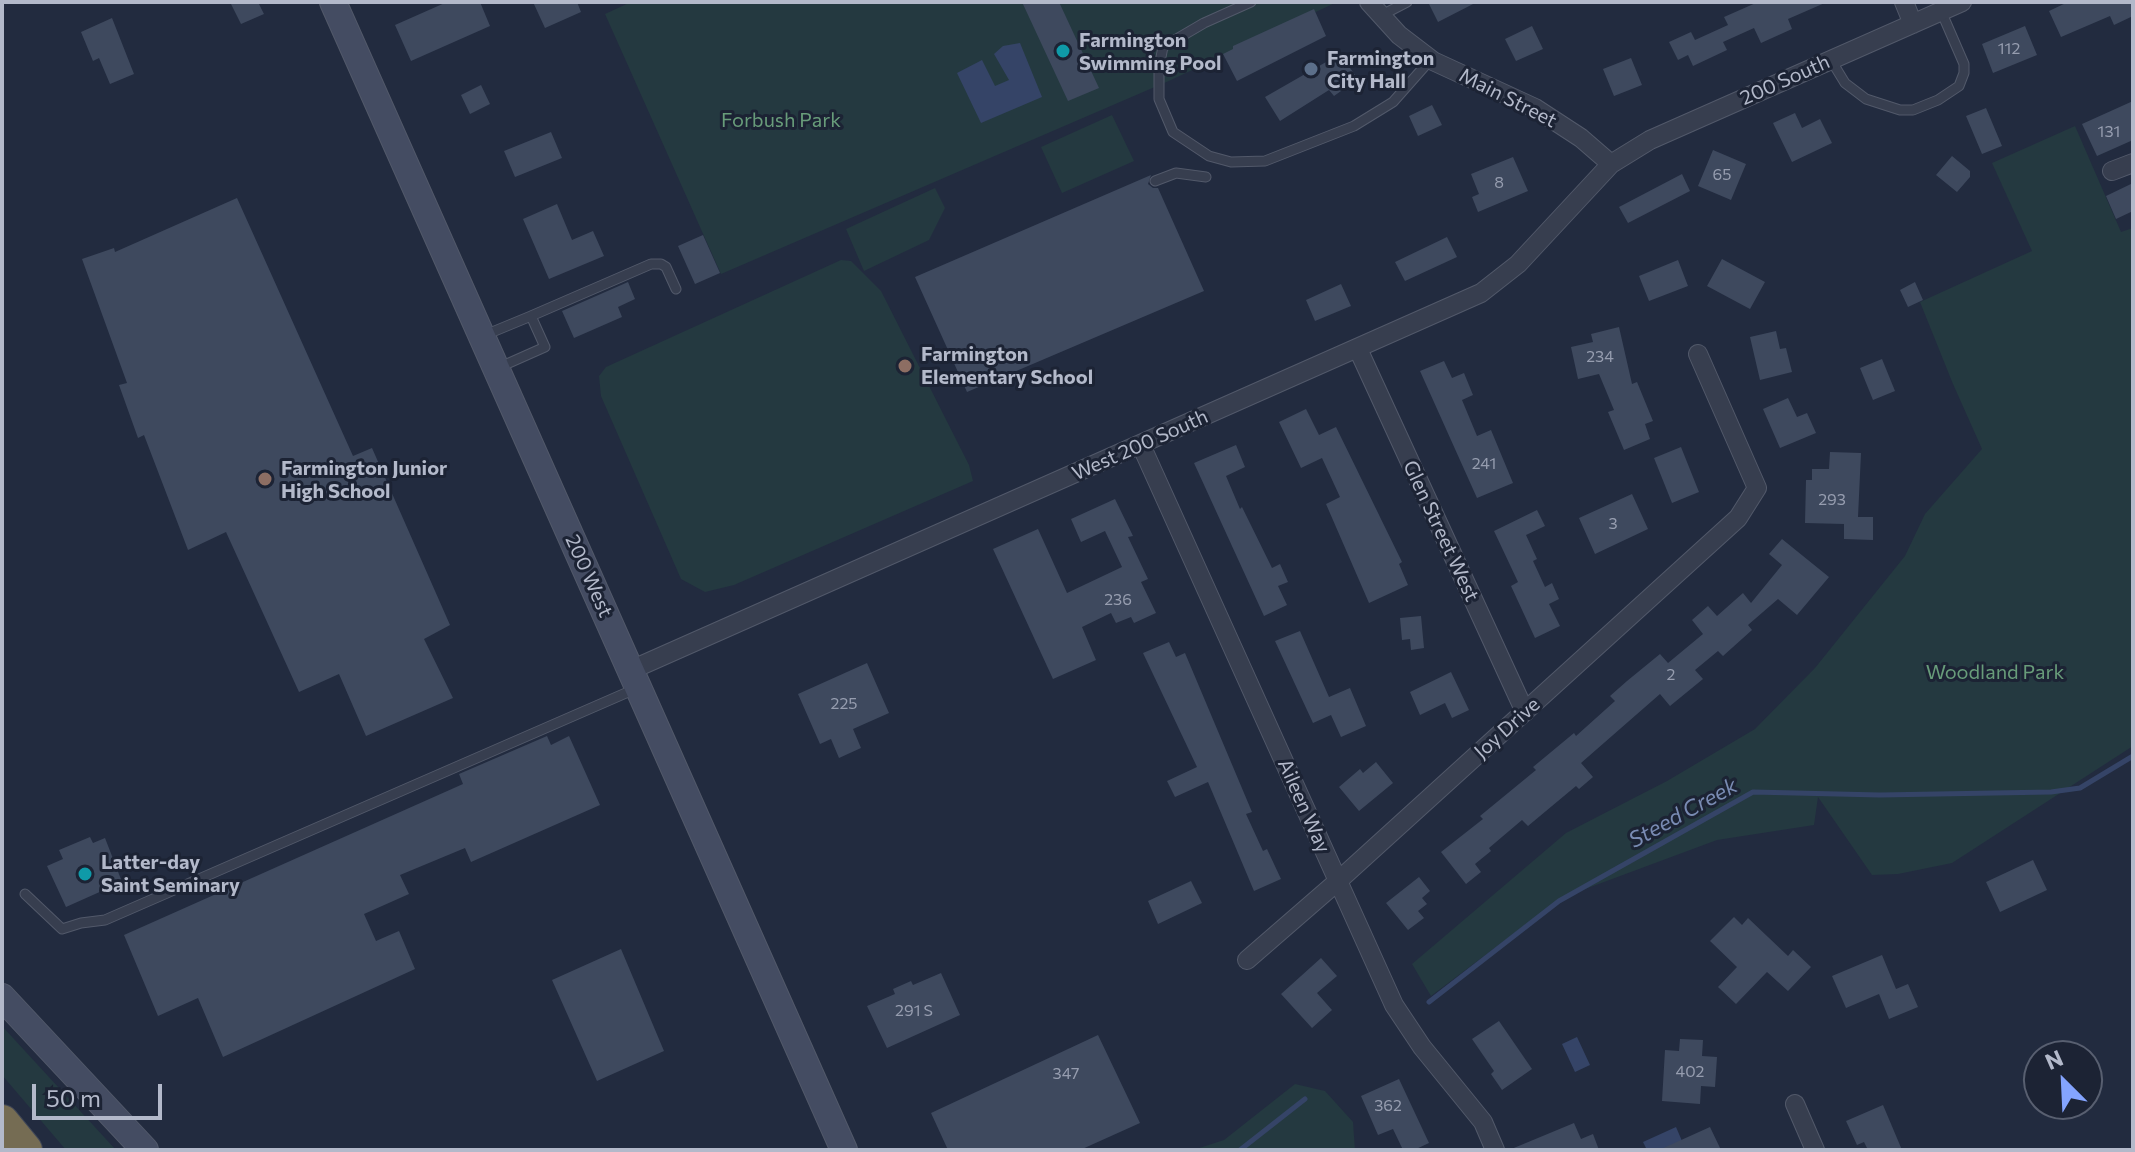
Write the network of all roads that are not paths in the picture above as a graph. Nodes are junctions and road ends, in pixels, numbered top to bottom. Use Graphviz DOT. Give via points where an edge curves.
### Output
graph roads {
  1 [pos="333,2"];
  2 [pos="1251,2"];
  3 [pos="1407,2"];
  4 [pos="1904,2"];
  5 [pos="1962,2"];
  6 [pos="1374,9"];
  7 [pos="1941,11"];
  8 [pos="1913,24"];
  9 [pos="1431,59"];
  10 [pos="1831,60"];
  11 [pos="2133,163"];
  12 [pos="1611,164"];
  13 [pos="2112,171"];
  14 [pos="1206,177"];
  15 [pos="1155,181"];
  16 [pos="676,289"];
  17 [pos="531,316"];
  18 [pos="482,336"];
  19 [pos="1358,349"];
  20 [pos="1698,354"];
  21 [pos="496,368"];
  22 [pos="1141,445"];
  23 [pos="634,679"];
  24 [pos="1525,712"];
  25 [pos="1338,881"];
  26 [pos="25,894"];
  27 [pos="1247,960"];
  28 [pos="2,997"];
  29 [pos="1795,1104"];
  30 [pos="2,1122"];
  31 [pos="25,1150"];
  32 [pos="145,1150"];
  33 [pos="844,1150"];
  34 [pos="1495,1150"];
  35 [pos="1815,1150"];
  1 -- 18 [label="main road, 200 West"];
  2 -- 9 [label="lane" via="1163,47 1163,110 1173,132 1209,156 1231,162 1265,161 1354,126 1393,102"];
  3 -- 6 [label="lane"];
  4 -- 8 [label="street"];
  5 -- 7 [label="street, 200 South"];
  6 -- 9 [label="street, Main Street"];
  7 -- 8 [label="street, 200 South"];
  7 -- 10 [label="lane" via="1964,73 1959,86 1938,100 1900,110 1866,99 1845,83"];
  8 -- 10 [label="street, 200 South"];
  9 -- 12 [label="street, Main Street" via="1535,108"];
  10 -- 12 [label="street, 200 South" via="1650,140"];
  11 -- 13 [label="street"];
  12 -- 19 [label="street, West 200 South" via="1518,264 1481,293"];
  14 -- 15 [label="lane" via="1176,173"];
  16 -- 17 [label="lane" via="666,267 651,264"];
  17 -- 18 [label="lane"];
  17 -- 21 [label="lane" via="545,347"];
  18 -- 21 [label="main road, 200 West"];
  19 -- 22 [label="street, West 200 South"];
  19 -- 24 [label="street, Glen Street West"];
  20 -- 24 [label="street, Joy Drive" via="1757,488 1738,518"];
  21 -- 23 [label="main road, 200 West"];
  22 -- 23 [label="street, West 200 South"];
  22 -- 25 [label="street, Aileen Way"];
  23 -- 26 [label="lane" via="105,920 62,929"];
  23 -- 33 [label="main road, 200 West"];
  24 -- 25 [label="street, Joy Drive"];
  25 -- 27 [label="street, Joy Drive"];
  25 -- 34 [label="street, Aileen Way" via="1394,1005 1483,1122"];
  28 -- 32 [label="main road"];
  29 -- 35 [label="street"];
  30 -- 31 [label="highway"];
}
